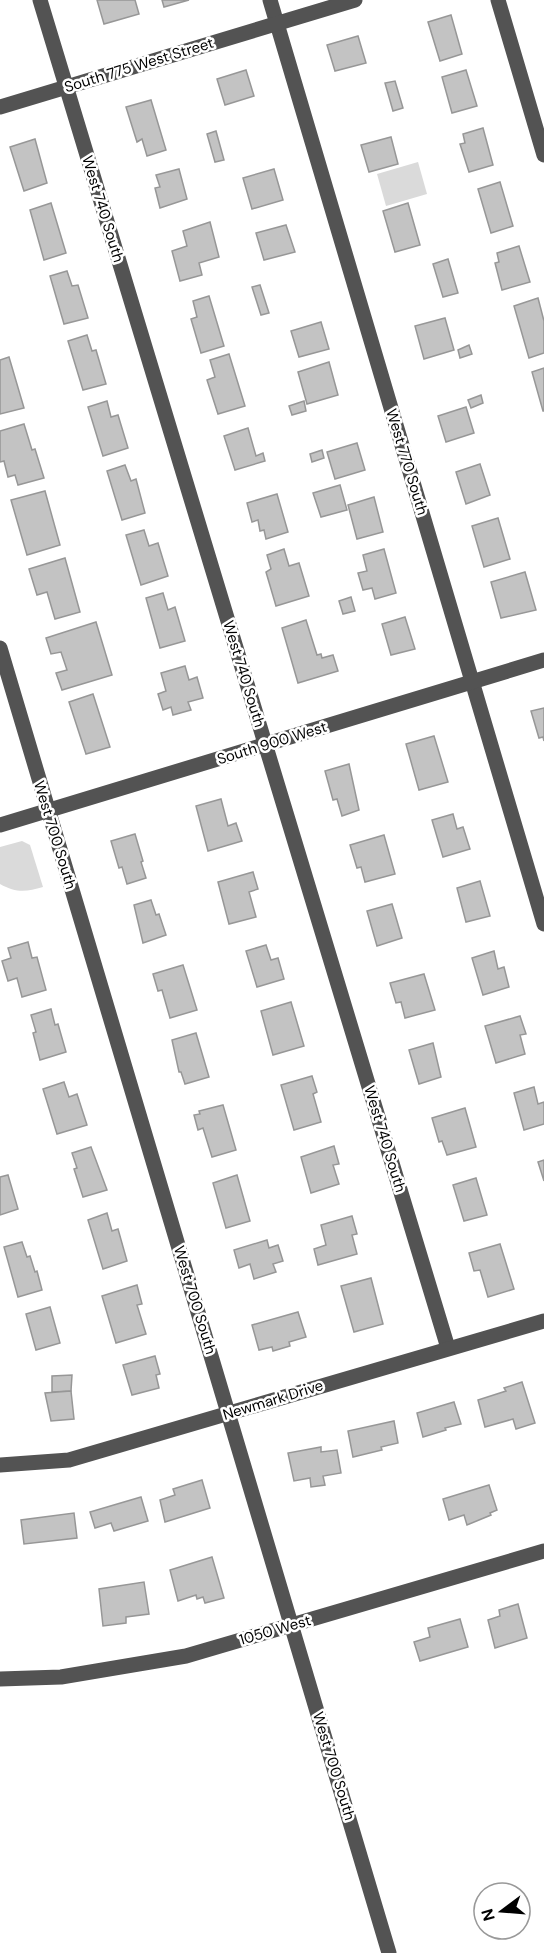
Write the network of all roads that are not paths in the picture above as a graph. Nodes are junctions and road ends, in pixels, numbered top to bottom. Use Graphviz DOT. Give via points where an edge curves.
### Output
graph roads {
  1 [pos="40,0"];
  2 [pos="270,0"];
  3 [pos="355,0"];
  4 [pos="498,0"];
  5 [pos="277,23"];
  6 [pos="66,88"];
  7 [pos="0,107"];
  8 [pos="544,155"];
  9 [pos="0,648"];
  10 [pos="544,660"];
  11 [pos="472,682"];
  12 [pos="265,745"];
  13 [pos="47,811"];
  14 [pos="0,825"];
  15 [pos="544,924"];
  16 [pos="544,1321"];
  17 [pos="448,1348"];
  18 [pos="230,1414"];
  19 [pos="0,1465"];
  20 [pos="544,1551"];
  21 [pos="291,1625"];
  22 [pos="0,1679"];
  23 [pos="389,1953"];
  1 -- 6 [label="street, West 740 South"];
  2 -- 5 [label="street, West 770 South"];
  3 -- 5 [label="street, South 775 West Street"];
  4 -- 8 [label="street"];
  5 -- 6 [label="street, South 775 West Street"];
  5 -- 11 [label="street, West 770 South"];
  6 -- 7 [label="street, South 775 West Street"];
  6 -- 12 [label="street, West 740 South"];
  9 -- 13 [label="street, West 700 South"];
  10 -- 11 [label="street, South 900 West"];
  11 -- 12 [label="street, South 900 West"];
  11 -- 15 [label="street, West 770 South"];
  12 -- 13 [label="street, South 900 West"];
  12 -- 17 [label="street, West 740 South"];
  13 -- 14 [label="street, South 900 West"];
  13 -- 18 [label="street, West 700 South"];
  16 -- 17 [label="street, Newmark Drive"];
  17 -- 18 [label="street, Newmark Drive"];
  18 -- 19 [label="street, Newmark Drive" via="69,1460"];
  18 -- 21 [label="street, West 700 South"];
  20 -- 21 [label="street, 1050 West"];
  21 -- 22 [label="street, 1050 West" via="186,1656 61,1677"];
  21 -- 23 [label="street, West 700 South"];
}
